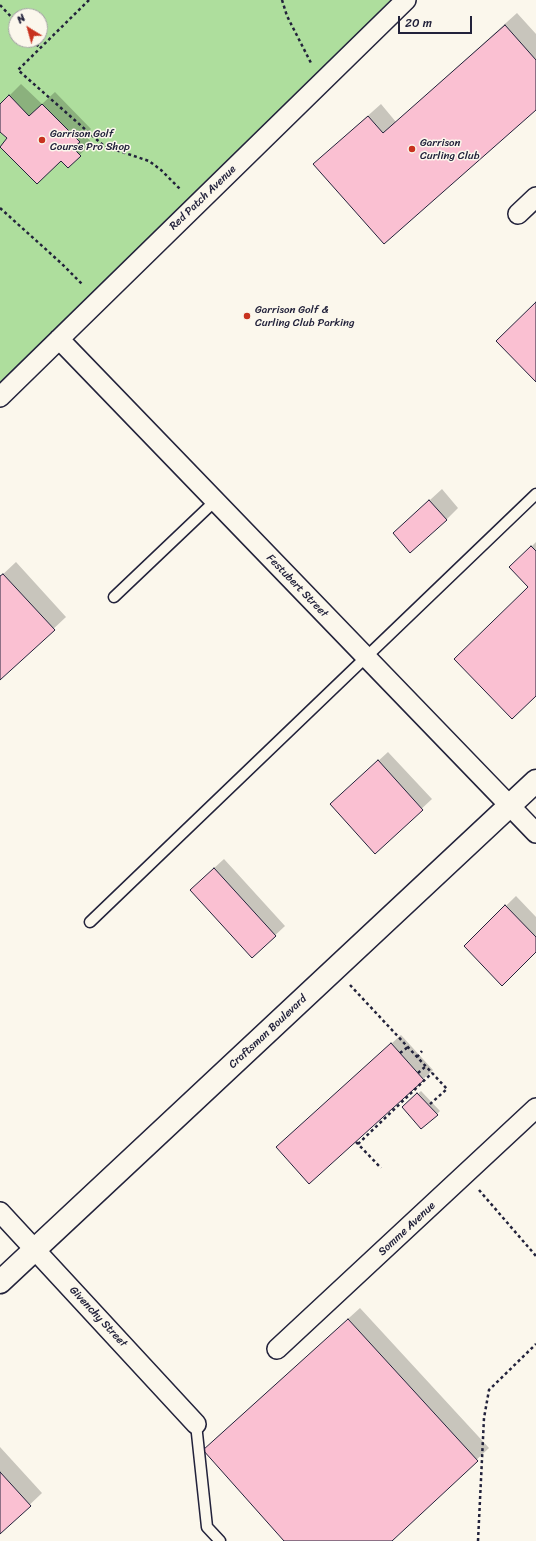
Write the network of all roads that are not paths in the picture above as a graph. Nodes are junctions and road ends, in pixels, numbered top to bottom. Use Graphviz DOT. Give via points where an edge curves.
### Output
graph roads {
  1 [pos="406,0"];
  2 [pos="536,197"];
  3 [pos="518,214"];
  4 [pos="59,339"];
  5 [pos="0,396"];
  6 [pos="536,494"];
  7 [pos="215,501"];
  8 [pos="114,597"];
  9 [pos="366,658"];
  10 [pos="536,781"];
  11 [pos="509,806"];
  12 [pos="536,833"];
  13 [pos="90,922"];
  14 [pos="536,1108"];
  15 [pos="0,1212"];
  16 [pos="35,1249"];
  17 [pos="0,1282"];
  18 [pos="277,1349"];
  19 [pos="196,1424"];
  20 [pos="220,1541"];
  1 -- 4 [label="street, Red Patch Avenue"];
  2 -- 3 [label="street"];
  4 -- 5 [label="street, Red Patch Avenue"];
  4 -- 7 [label="street, Festubert Street"];
  6 -- 9 [label="lane"];
  7 -- 8 [label="lane"];
  7 -- 9 [label="street, Festubert Street"];
  9 -- 11 [label="street, Festubert Street"];
  9 -- 13 [label="lane"];
  10 -- 11 [label="street, Craftsman Boulevard"];
  11 -- 12 [label="street, Festubert Street"];
  11 -- 16 [label="street, Craftsman Boulevard"];
  14 -- 18 [label="street, Somme Avenue"];
  15 -- 16 [label="street, Givenchy Street"];
  16 -- 17 [label="street, Craftsman Boulevard"];
  16 -- 19 [label="street, Givenchy Street"];
  19 -- 20 [label="lane" via="207,1527"];
}
